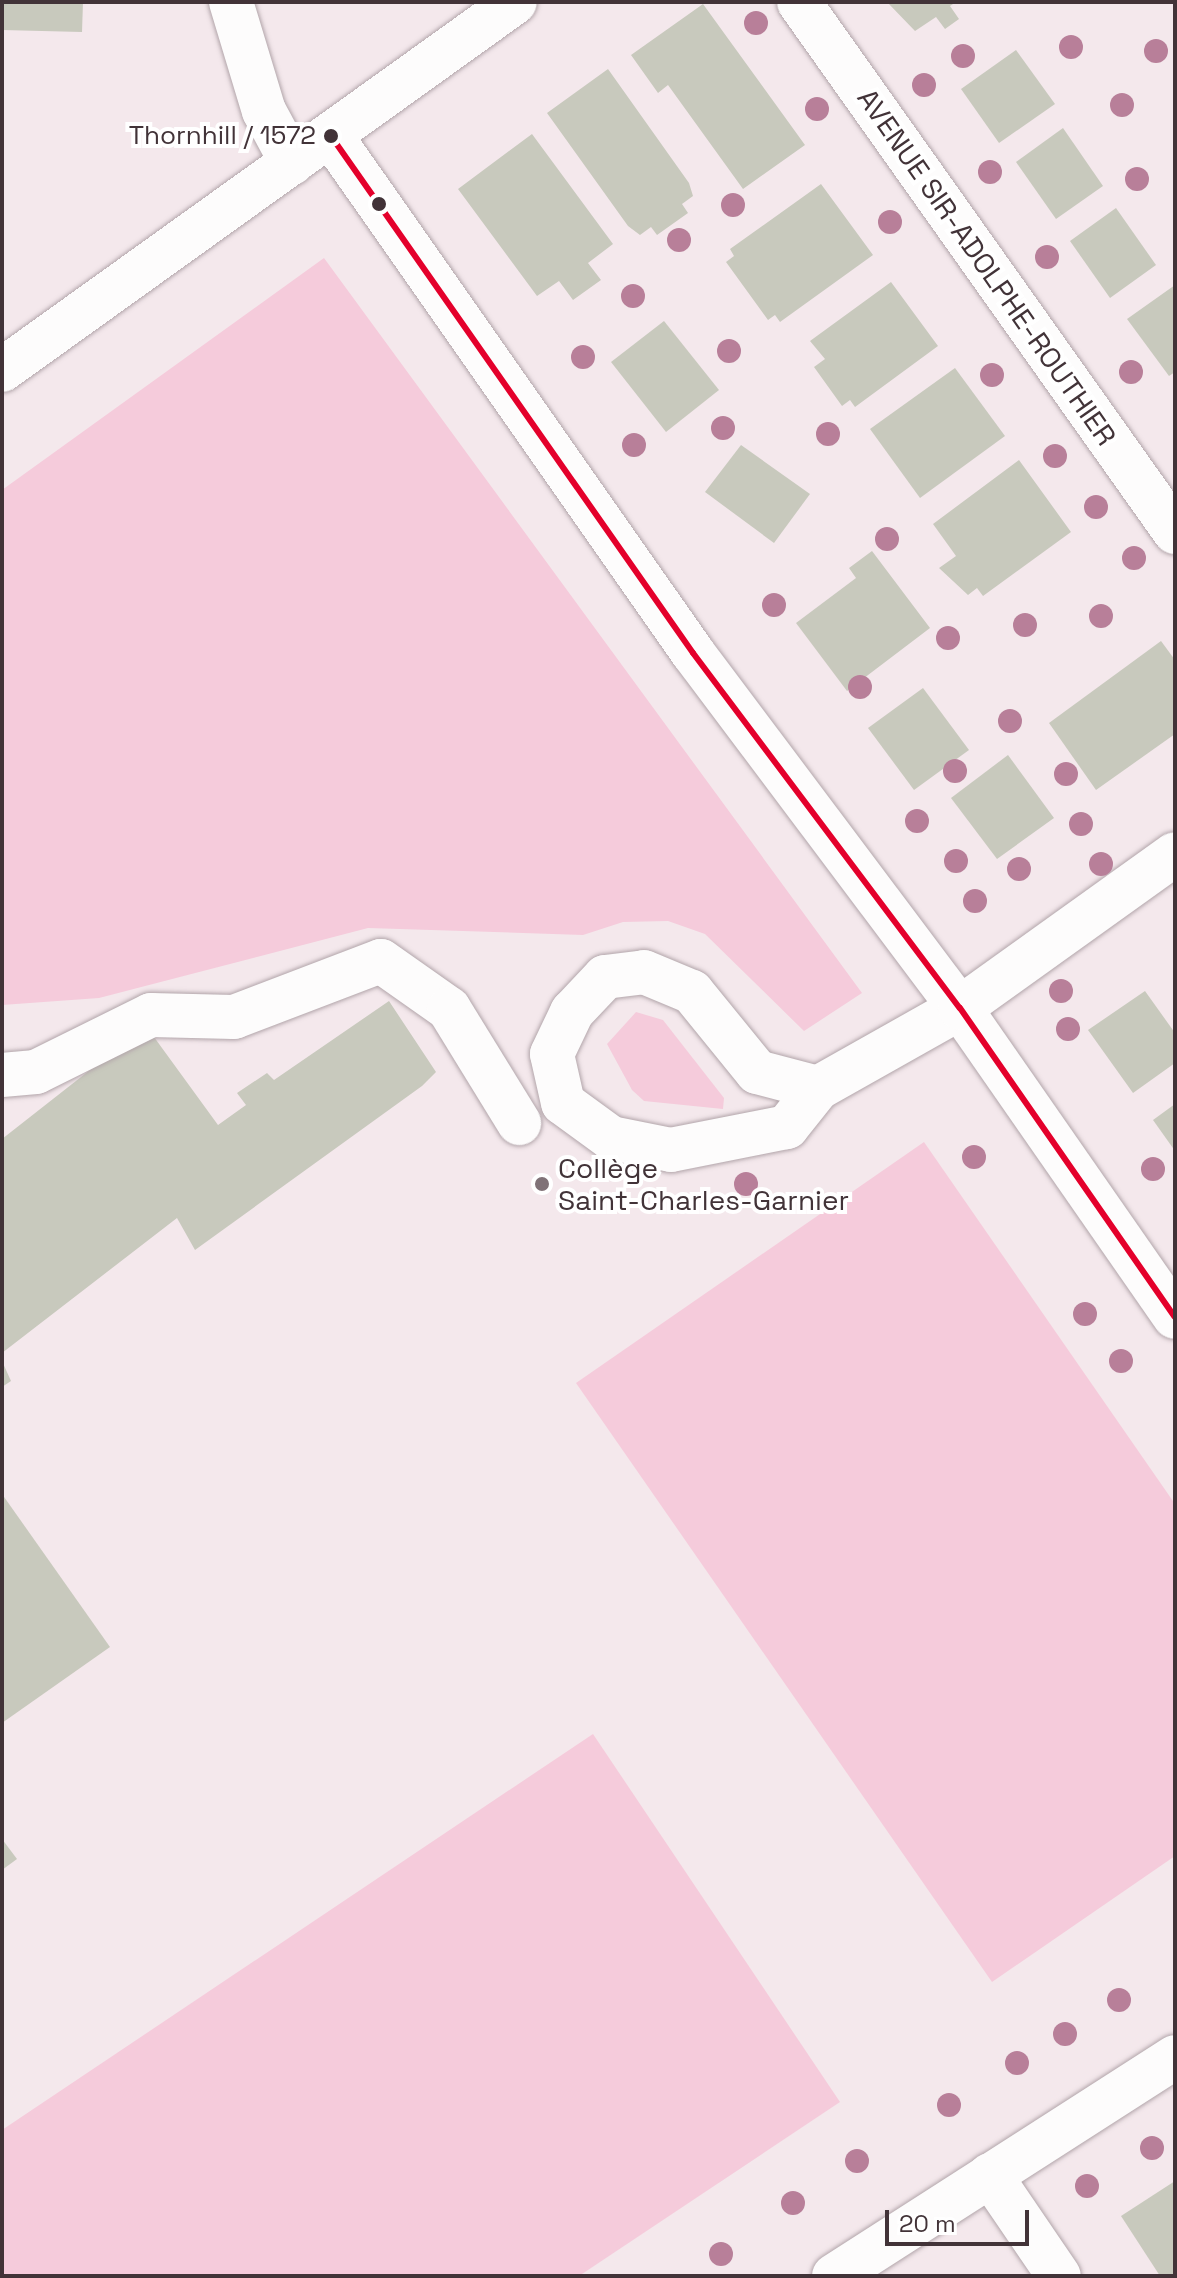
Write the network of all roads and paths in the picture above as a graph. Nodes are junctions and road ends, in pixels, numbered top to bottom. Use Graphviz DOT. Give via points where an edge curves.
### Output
graph roads {
  1 [pos="231,2"];
  2 [pos="515,2"];
  3 [pos="799,2"];
  4 [pos="331,136"];
  5 [pos="292,163"];
  6 [pos="2,370"];
  7 [pos="1175,532"];
  8 [pos="1175,854"];
  9 [pos="960,1008"];
  10 [pos="2,1075"];
  11 [pos="818,1088"];
  12 [pos="519,1123"];
  13 [pos="1175,1317"];
  14 [pos="1175,2057"];
  15 [pos="990,2175"];
  16 [pos="834,2276"];
  17 [pos="1059,2276"];
  1 -- 5 [label="street" via="264,111"];
  2 -- 4 [label="street"];
  3 -- 7 [label="street, AVENUE SIR-ADOLPHE-ROUTHIER"];
  4 -- 5 [label="street"];
  4 -- 9 [label="street" via="693,653"];
  5 -- 6 [label="street"];
  8 -- 9 [label="street"];
  9 -- 11 [label="street"];
  9 -- 13 [label="street"];
  10 -- 12 [label="street" via="36,1072 151,1015 234,1017 381,961 449,1009"];
  11 -- 11 [label="street" via="757,1072 692,992 644,972 605,977 572,1012 552,1054 563,1103 611,1138 671,1150 787,1127"];
  14 -- 15 [label="street"];
  15 -- 16 [label="street"];
  15 -- 17 [label="street"];
}
